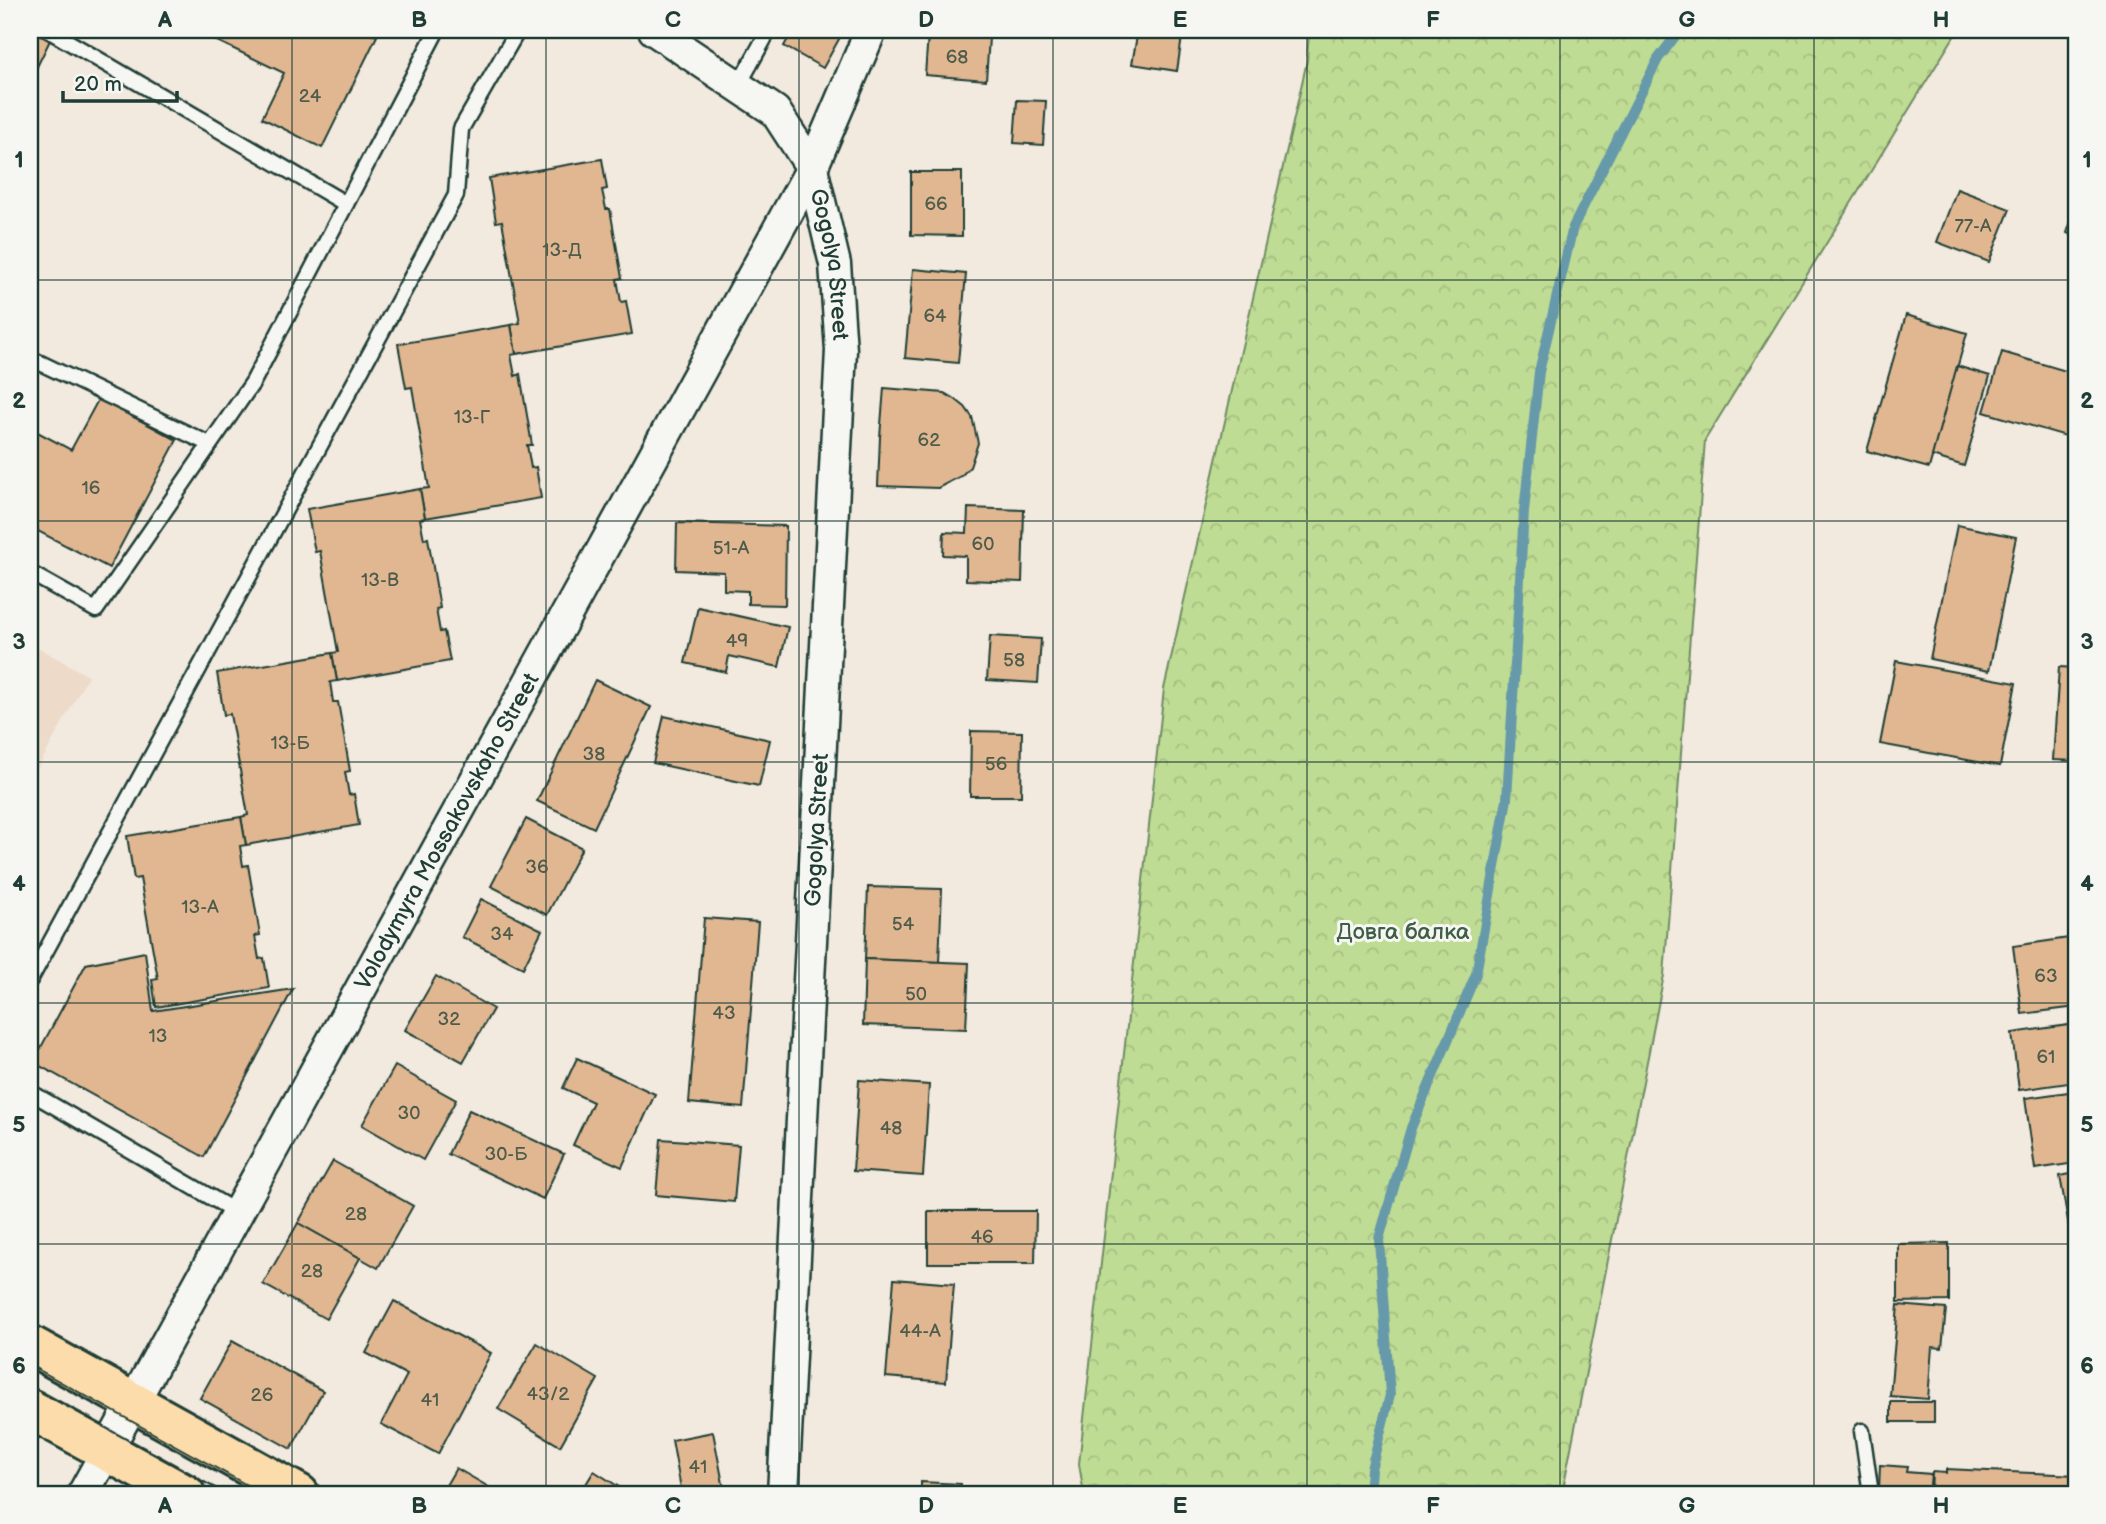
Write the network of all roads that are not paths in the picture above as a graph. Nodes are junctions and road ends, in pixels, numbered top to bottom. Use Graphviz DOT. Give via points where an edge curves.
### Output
graph roads {
  1 [pos="48,30"];
  2 [pos="437,30"];
  3 [pos="518,30"];
  4 [pos="654,30"];
  5 [pos="769,30"];
  6 [pos="871,30"];
  7 [pos="738,86"];
  8 [pos="812,168"];
  9 [pos="346,204"];
  10 [pos="30,358"];
  11 [pos="207,443"];
  12 [pos="30,573"];
  13 [pos="30,980"];
  14 [pos="30,1091"];
  15 [pos="238,1213"];
  16 [pos="30,1345"];
  17 [pos="134,1402"];
  18 [pos="30,1409"];
  19 [pos="1862,1431"];
  20 [pos="107,1452"];
  21 [pos="83,1494"];
  22 [pos="185,1494"];
  23 [pos="299,1494"];
  24 [pos="783,1494"];
  25 [pos="1871,1494"];
  1 -- 9 [label="lane"];
  2 -- 9 [label="lane"];
  3 -- 13 [label="lane" via="461,129 456,195"];
  4 -- 7 [label="street, Gogolya Street"];
  5 -- 7 [label="lane"];
  6 -- 8 [label="street, Volodymyra Mossakovskoho Street"];
  7 -- 8 [label="street, Gogolya Street" via="775,111"];
  8 -- 15 [label="street, Volodymyra Mossakovskoho Street"];
  8 -- 24 [label="street, Gogolya Street" via="835,264 841,350"];
  9 -- 12 [label="lane" via="253,382 96,610"];
  10 -- 11 [label="lane"];
  14 -- 15 [label="lane"];
  15 -- 17 [label="street, Volodymyra Mossakovskoho Street"];
  16 -- 17 [label="main road"];
  17 -- 20 [label="street, Volodymyra Mossakovskoho Street"];
  17 -- 23 [label="main road"];
  18 -- 20 [label="main road"];
  19 -- 25 [label="lane"];
  20 -- 21 [label="street, Volodymyra Mossakovskoho Street"];
  20 -- 22 [label="main road"];
}
